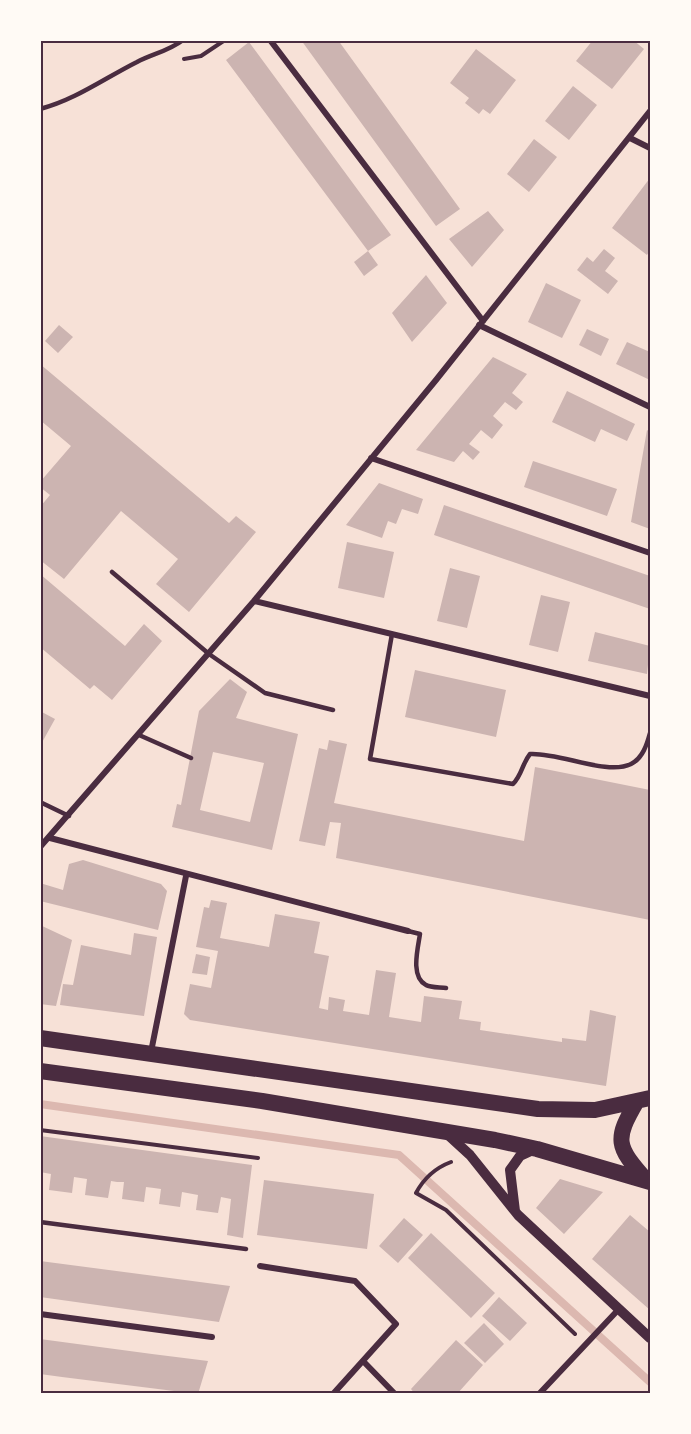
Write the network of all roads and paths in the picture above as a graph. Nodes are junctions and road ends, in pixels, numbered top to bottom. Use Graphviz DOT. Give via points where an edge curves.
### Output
graph roads {
  1 [pos="183,40"];
  2 [pos="270,40"];
  3 [pos="40,109"];
  4 [pos="651,111"];
  5 [pos="630,138"];
  6 [pos="651,148"];
  7 [pos="481,323"];
  8 [pos="651,407"];
  9 [pos="372,458"];
  10 [pos="651,553"];
  11 [pos="112,572"];
  12 [pos="254,601"];
  13 [pos="392,634"];
  14 [pos="209,654"];
  15 [pos="651,696"];
  16 [pos="333,710"];
  17 [pos="651,733"];
  18 [pos="139,735"];
  19 [pos="191,758"];
  20 [pos="40,802"];
  21 [pos="69,816"];
  22 [pos="50,838"];
  23 [pos="40,847"];
  24 [pos="186,876"];
  25 [pos="408,931"];
  26 [pos="446,988"];
  27 [pos="40,1038"];
  28 [pos="151,1053"];
  29 [pos="40,1071"];
  30 [pos="644,1100"];
  31 [pos="40,1130"];
  32 [pos="444,1131"];
  33 [pos="537,1149"];
  34 [pos="258,1158"];
  35 [pos="437,1168"];
  36 [pos="648,1181"];
  37 [pos="515,1211"];
  38 [pos="40,1222"];
  39 [pos="246,1249"];
  40 [pos="260,1266"];
  41 [pos="618,1310"];
  42 [pos="40,1314"];
  43 [pos="212,1336"];
  44 [pos="651,1338"];
  45 [pos="586,1345"];
  46 [pos="363,1361"];
  47 [pos="333,1394"];
  48 [pos="395,1394"];
  49 [pos="539,1394"];
  1 -- 3 [label="lane" via="87,90"];
  2 -- 7 [label="street"];
  4 -- 5 [label="street"];
  5 -- 6 [label="street"];
  5 -- 7 [label="street"];
  7 -- 8 [label="street"];
  7 -- 9 [label="street"];
  9 -- 10 [label="street"];
  9 -- 12 [label="street"];
  11 -- 14 [label="lane"];
  12 -- 13 [label="street"];
  12 -- 14 [label="street"];
  13 -- 15 [label="street"];
  13 -- 17 [label="lane" via="370,759 513,784 521,776 530,754 612,767 632,764 644,751"];
  14 -- 16 [label="lane" via="266,693"];
  14 -- 18 [label="street"];
  18 -- 19 [label="lane"];
  18 -- 21 [label="street"];
  20 -- 21 [label="lane"];
  21 -- 22 [label="street"];
  22 -- 23 [label="street"];
  22 -- 24 [label="street"];
  24 -- 25 [label="street"];
  24 -- 28 [label="street"];
  25 -- 26 [label="lane" via="420,934 420,979 426,985"];
  27 -- 28 [label="highway"];
  28 -- 30 [label="highway" via="552,1110 595,1110"];
  29 -- 32 [label="highway"];
  30 -- 36 [label="highway" via="623,1125 622,1147"];
  31 -- 34 [label="path"];
  32 -- 33 [label="highway"];
  32 -- 37 [label="street" via="471,1155"];
  33 -- 36 [label="highway"];
  33 -- 37 [label="street" via="520,1156 510,1170"];
  35 -- 45 [label="path" via="416,1193 446,1210"];
  37 -- 41 [label="street"];
  38 -- 39 [label="lane"];
  40 -- 46 [label="street" via="355,1281 396,1324"];
  41 -- 44 [label="street"];
  41 -- 45 [label="street"];
  42 -- 43 [label="street"];
  45 -- 49 [label="street"];
  46 -- 47 [label="street"];
  46 -- 48 [label="street"];
}
